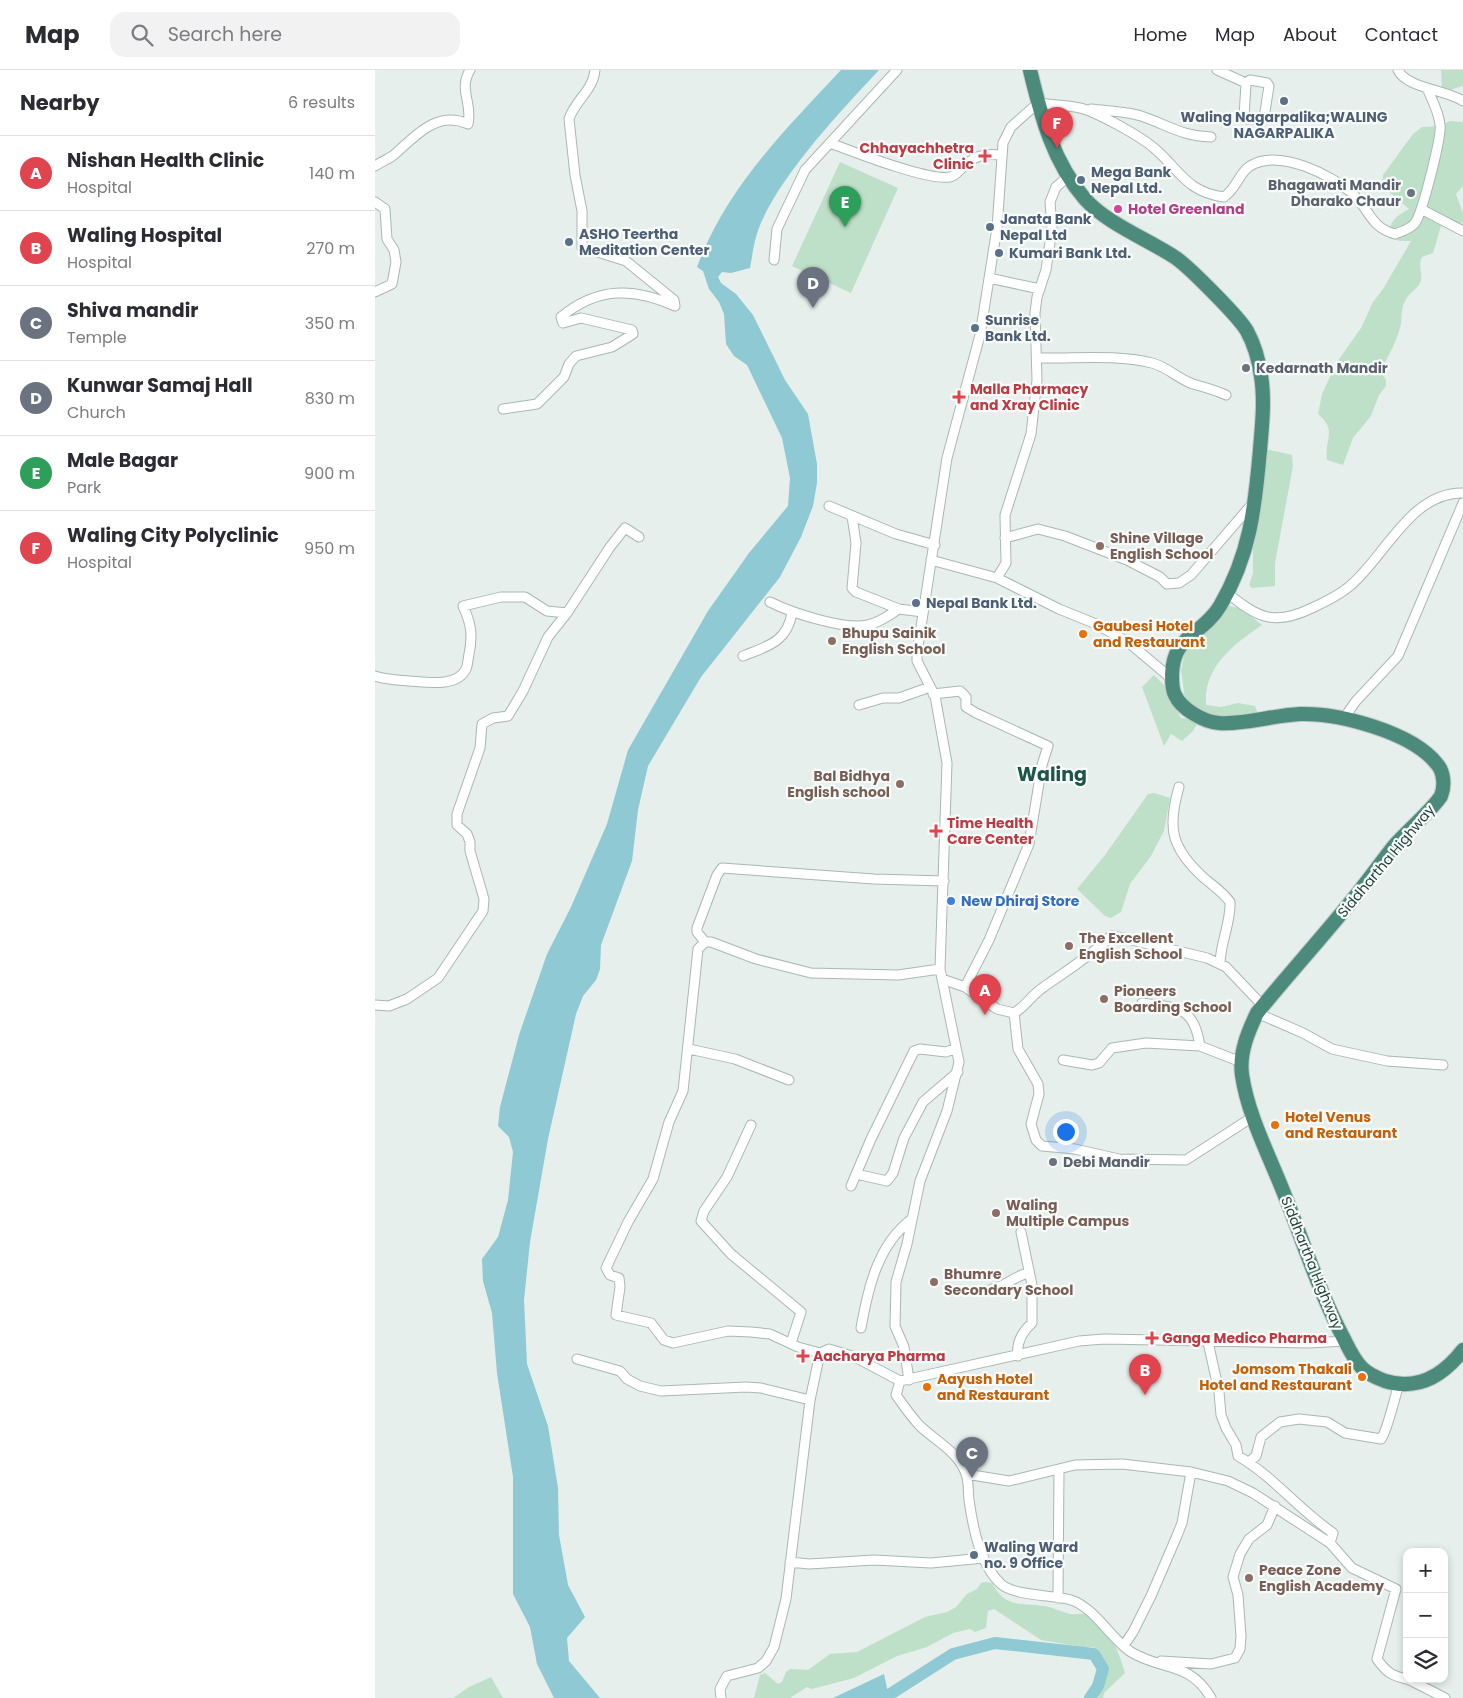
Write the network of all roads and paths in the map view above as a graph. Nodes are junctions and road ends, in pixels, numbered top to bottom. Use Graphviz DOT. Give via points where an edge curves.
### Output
graph roads {
  1 [pos="470,70"];
  2 [pos="595,70"];
  3 [pos="897,70"];
  4 [pos="1030,70"];
  5 [pos="1217,70"];
  6 [pos="1398,70"];
  7 [pos="1246,83"];
  8 [pos="1427,88"];
  9 [pos="1463,101"];
  10 [pos="1038,103"];
  11 [pos="1081,108"];
  12 [pos="1211,137"];
  13 [pos="830,143"];
  14 [pos="1000,155"];
  15 [pos="375,166"];
  16 [pos="1069,176"];
  17 [pos="375,202"];
  18 [pos="1421,209"];
  19 [pos="1463,231"];
  20 [pos="774,260"];
  21 [pos="989,278"];
  22 [pos="1040,289"];
  23 [pos="375,292"];
  24 [pos="1037,358"];
  25 [pos="1226,395"];
  26 [pos="503,409"];
  27 [pos="1463,493"];
  28 [pos="1256,499"];
  29 [pos="1463,503"];
  30 [pos="829,506"];
  31 [pos="852,516"];
  32 [pos="639,537"];
  33 [pos="1005,538"];
  34 [pos="935,545"];
  35 [pos="931,560"];
  36 [pos="997,578"];
  37 [pos="1226,592"];
  38 [pos="771,602"];
  39 [pos="899,609"];
  40 [pos="923,612"];
  41 [pos="567,613"];
  42 [pos="792,613"];
  43 [pos="743,656"];
  44 [pos="375,676"];
  45 [pos="1172,679"];
  46 [pos="932,691"];
  47 [pos="859,705"];
  48 [pos="1344,718"];
  49 [pos="1179,787"];
  50 [pos="943,881"];
  51 [pos="705,942"];
  52 [pos="1220,964"];
  53 [pos="940,969"];
  54 [pos="942,979"];
  55 [pos="965,988"];
  56 [pos="1142,1003"];
  57 [pos="375,1005"];
  58 [pos="1260,1010"];
  59 [pos="1014,1013"];
  60 [pos="1200,1046"];
  61 [pos="957,1048"];
  62 [pos="689,1049"];
  63 [pos="1063,1060"];
  64 [pos="1241,1062"];
  65 [pos="1443,1065"];
  66 [pos="958,1072"];
  67 [pos="789,1080"];
  68 [pos="1254,1116"];
  69 [pos="751,1125"];
  70 [pos="856,1174"];
  71 [pos="851,1186"];
  72 [pos="912,1219"];
  73 [pos="1021,1232"];
  74 [pos="1029,1272"];
  75 [pos="992,1289"];
  76 [pos="861,1328"];
  77 [pos="1345,1341"];
  78 [pos="1208,1342"];
  79 [pos="791,1343"];
  80 [pos="1463,1350"];
  81 [pos="820,1353"];
  82 [pos="1018,1356"];
  83 [pos="577,1359"];
  84 [pos="904,1381"];
  85 [pos="1399,1384"];
  86 [pos="810,1400"];
  87 [pos="1249,1462"];
  88 [pos="1059,1469"];
  89 [pos="1191,1472"];
  90 [pos="966,1474"];
  91 [pos="1275,1506"];
  92 [pos="1330,1543"];
  93 [pos="983,1558"];
  94 [pos="790,1562"];
  95 [pos="1058,1598"];
  96 [pos="1124,1645"];
  97 [pos="1153,1661"];
  98 [pos="1403,1678"];
  99 [pos="1415,1683"];
  100 [pos="721,1697"];
  101 [pos="1211,1698"];
  102 [pos="1445,1698"];
  1 -- 15 [label="street" via="464,87 471,112 468,124 457,119 433,124"];
  2 -- 26 [label="street" via="594,80 569,119 582,211 582,247 626,261 674,300 675,306 652,296 614,293 600,294 573,307 561,317 563,323 581,318 632,330 633,334 612,347 576,356 564,377 537,404"];
  3 -- 13 [label="street"];
  4 -- 10 [label="highway, Siddhartha Highway"];
  5 -- 7 [label="street"];
  6 -- 8 [label="street" via="1408,80"];
  7 -- 7 [label="street" via="1250,80 1267,82 1264,118 1247,119 1244,116"];
  8 -- 9 [label="street"];
  8 -- 18 [label="street" via="1441,127"];
  10 -- 11 [label="street"];
  10 -- 14 [label="street" via="1011,127"];
  10 -- 16 [label="highway, Siddhartha Highway" via="1054,153"];
  11 -- 12 [label="street" via="1140,116 1174,131"];
  11 -- 18 [label="street" via="1153,147 1187,182 1205,194 1223,197 1237,185 1241,173 1251,165 1266,160 1295,162 1324,175 1356,197 1379,228 1395,234 1415,223"];
  13 -- 14 [label="street" via="940,178 954,176 967,163 985,153"];
  13 -- 20 [label="street" via="805,170 792,194 777,229"];
  14 -- 21 [label="street" via="997,228"];
  16 -- 22 [label="street" via="1051,194 1051,228 1046,270"];
  16 -- 28 [label="highway, Siddhartha Highway" via="1087,201 1178,260 1245,328 1262,378"];
  17 -- 23 [label="street" via="385,209 387,239 394,250 395,262 392,284"];
  18 -- 19 [label="street"];
  21 -- 22 [label="street"];
  21 -- 34 [label="street" via="980,335 947,458"];
  22 -- 24 [label="street" via="1035,313"];
  24 -- 25 [label="street" via="1097,356 1152,363 1173,371 1192,384"];
  24 -- 33 [label="street" via="1031,434 1005,515"];
  27 -- 37 [label="street" via="1449,493 1419,510 1351,585 1302,613 1276,620 1249,611"];
  28 -- 33 [label="street" via="1191,575 1173,585 1127,560 1065,536 1038,529"];
  28 -- 37 [label="highway, Siddhartha Highway" via="1249,540"];
  29 -- 48 [label="street" via="1399,656"];
  30 -- 31 [label="street"];
  31 -- 34 [label="street"];
  31 -- 39 [label="street" via="857,543 852,588"];
  32 -- 41 [label="street" via="625,528 609,547"];
  33 -- 36 [label="street" via="1006,563"];
  34 -- 35 [label="street"];
  35 -- 36 [label="street"];
  35 -- 40 [label="street"];
  36 -- 45 [label="street" via="1128,642"];
  37 -- 45 [label="highway, Siddhartha Highway" via="1210,618 1175,652"];
  38 -- 42 [label="street"];
  39 -- 40 [label="street"];
  39 -- 42 [label="street" via="867,625 842,624"];
  40 -- 46 [label="street" via="917,657"];
  41 -- 44 [label="street" via="547,611 525,597 501,597 463,606 471,624 472,643 467,669 462,675 453,680 430,683"];
  41 -- 57 [label="street" via="548,637 508,716 482,724 479,748 457,814 457,825 470,842 484,899 483,911 438,978 407,999 389,1006"];
  42 -- 43 [label="street" via="783,637"];
  45 -- 48 [label="highway, Siddhartha Highway" via="1173,694 1183,706 1204,719 1219,723 1299,714"];
  46 -- 47 [label="street"];
  46 -- 50 [label="street" via="947,763"];
  46 -- 55 [label="street" via="960,691 966,697 966,707 1048,746 1029,844"];
  48 -- 58 [label="highway, Siddhartha Highway" via="1410,742 1437,764 1444,779 1441,796 1396,844"];
  49 -- 52 [label="street" via="1171,816 1179,850 1190,865 1230,902"];
  50 -- 51 [label="street" via="722,868 697,928"];
  50 -- 53 [label="street"];
  51 -- 53 [label="street" via="811,973 890,975"];
  51 -- 62 [label="street" via="698,948"];
  52 -- 58 [label="street" via="1226,967"];
  52 -- 59 [label="street" via="1207,958 1111,936"];
  53 -- 54 [label="street"];
  54 -- 55 [label="street"];
  54 -- 61 [label="street"];
  55 -- 59 [label="street" via="997,1009"];
  56 -- 60 [label="street" via="1182,1010 1195,1021"];
  58 -- 64 [label="highway, Siddhartha Highway" via="1247,1033"];
  58 -- 65 [label="street" via="1333,1049 1387,1061"];
  59 -- 68 [label="street" via="1019,1049 1038,1084 1039,1094 1031,1124 1033,1134 1042,1146 1075,1148 1119,1159 1181,1161 1191,1158"];
  60 -- 63 [label="street" via="1146,1042 1111,1048 1099,1063 1092,1065"];
  60 -- 64 [label="street"];
  61 -- 66 [label="street"];
  61 -- 70 [label="street" via="946,1052 914,1051"];
  62 -- 67 [label="street" via="735,1059"];
  62 -- 79 [label="street" via="683,1091 669,1122 653,1179 606,1268 619,1278 616,1315 651,1323 664,1340 673,1343 728,1331 771,1334"];
  64 -- 68 [label="highway, Siddhartha Highway"];
  66 -- 70 [label="street" via="923,1102 887,1181"];
  66 -- 72 [label="street" via="935,1147 921,1176"];
  68 -- 77 [label="highway, Siddhartha Highway" via="1332,1318"];
  69 -- 79 [label="street" via="727,1178 703,1211 701,1221 731,1254 801,1312"];
  70 -- 71 [label="street"];
  72 -- 76 [label="street" via="891,1240 870,1282"];
  72 -- 84 [label="street" via="896,1282 894,1305 895,1326 904,1347"];
  73 -- 74 [label="street"];
  74 -- 75 [label="street"];
  74 -- 82 [label="street" via="1032,1323 1019,1341"];
  77 -- 78 [label="street"];
  77 -- 85 [label="highway, Siddhartha Highway" via="1362,1368 1380,1379"];
  78 -- 82 [label="street" via="1079,1341"];
  78 -- 87 [label="street" via="1221,1415 1237,1445 1238,1456"];
  79 -- 81 [label="street"];
  80 -- 85 [label="highway, Siddhartha Highway" via="1433,1378 1410,1386"];
  81 -- 84 [label="street" via="829,1349 838,1351"];
  81 -- 86 [label="street"];
  82 -- 84 [label="street"];
  83 -- 86 [label="street" via="620,1371 633,1382 661,1391 746,1387"];
  84 -- 90 [label="street" via="896,1395 919,1426 955,1456"];
  85 -- 87 [label="street" via="1381,1439 1345,1433 1327,1422 1280,1422 1261,1436 1256,1456"];
  86 -- 94 [label="street"];
  87 -- 92 [label="street" via="1333,1532"];
  88 -- 89 [label="street" via="1075,1465 1122,1464"];
  88 -- 90 [label="street" via="1009,1481"];
  88 -- 95 [label="street"];
  89 -- 91 [label="street" via="1228,1481"];
  89 -- 96 [label="street" via="1179,1530 1155,1588"];
  90 -- 93 [label="street"];
  91 -- 92 [label="street"];
  91 -- 97 [label="street" via="1267,1525 1249,1539 1233,1576 1241,1636 1235,1658 1211,1664"];
  92 -- 98 [label="street" via="1352,1568 1396,1589 1377,1659 1392,1676"];
  93 -- 94 [label="street" via="931,1563 874,1560"];
  93 -- 95 [label="street" via="1003,1586"];
  94 -- 100 [label="street" via="787,1599 774,1647 758,1668 727,1676 720,1689"];
  95 -- 96 [label="street" via="1073,1601 1103,1623"];
  96 -- 97 [label="street"];
  97 -- 101 [label="street" via="1191,1674"];
  99 -- 102 [label="street"];
}
